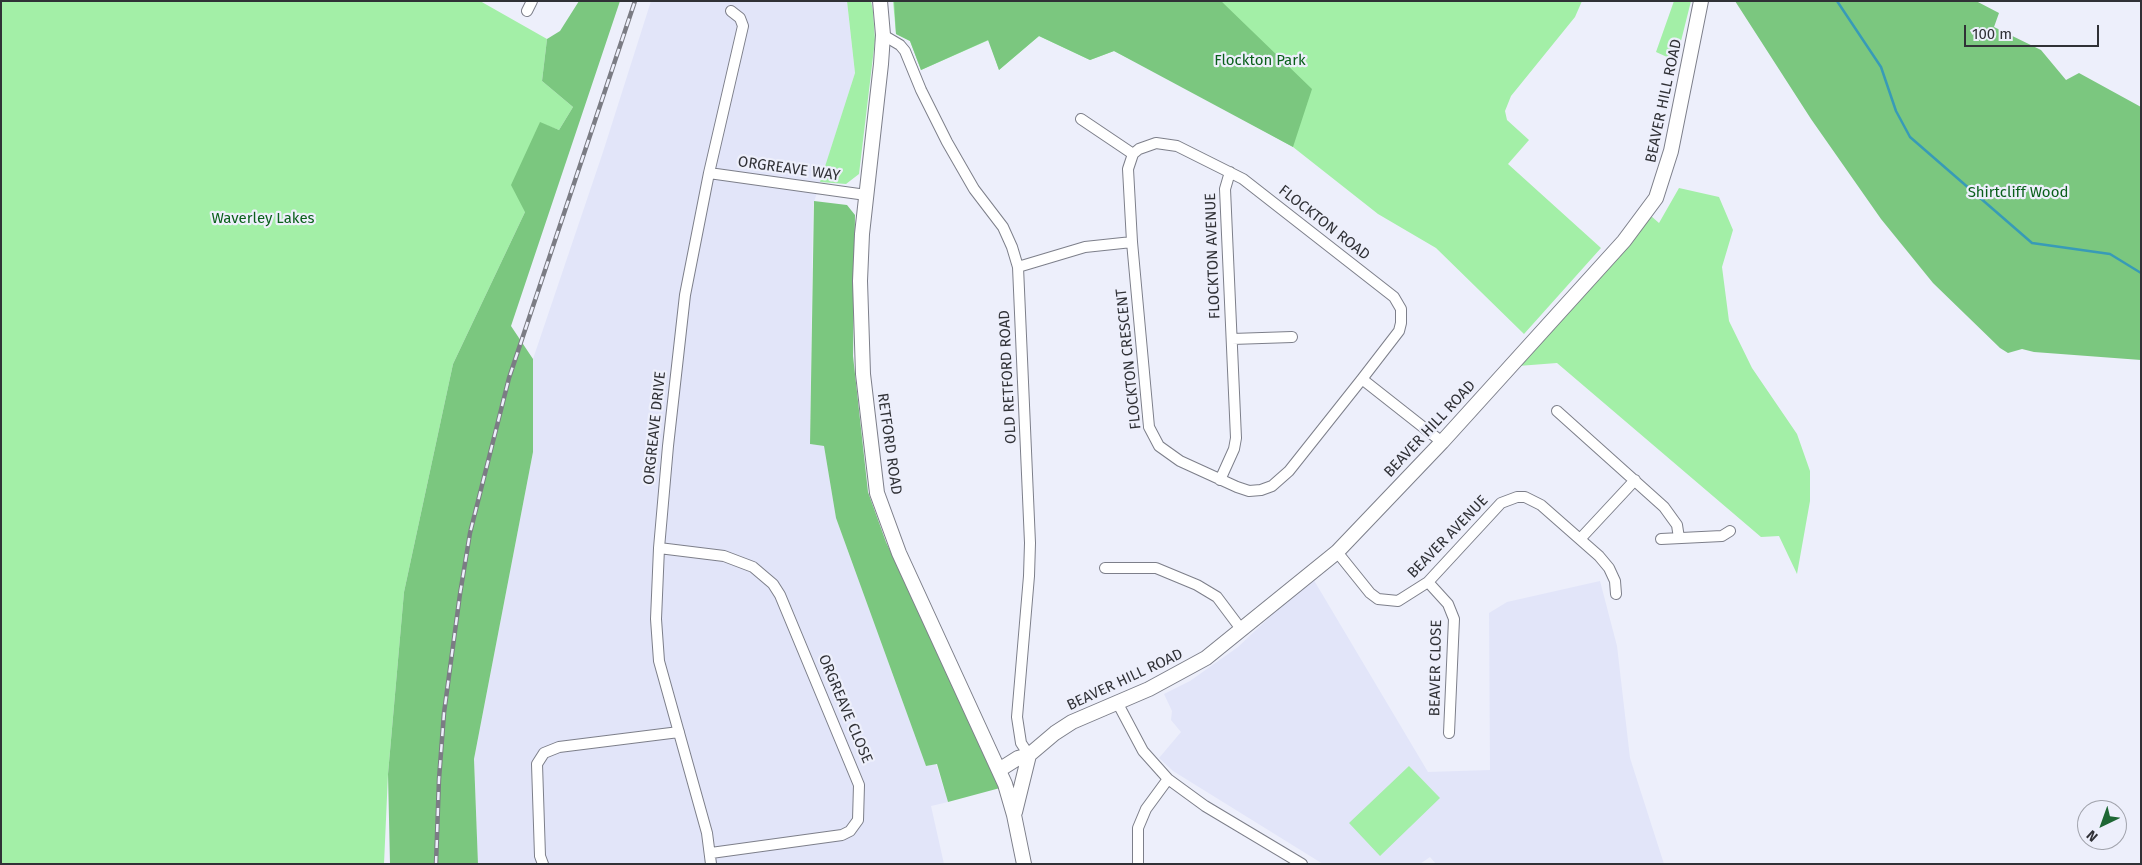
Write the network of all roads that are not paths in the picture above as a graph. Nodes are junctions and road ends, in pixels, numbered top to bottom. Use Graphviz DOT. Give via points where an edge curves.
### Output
graph roads {
  1 [pos="880,1"];
  2 [pos="1701,1"];
  3 [pos="731,11"];
  4 [pos="883,35"];
  5 [pos="1081,119"];
  6 [pos="1133,154"];
  7 [pos="1230,172"];
  8 [pos="709,173"];
  9 [pos="866,195"];
  10 [pos="1132,242"];
  11 [pos="1018,267"];
  12 [pos="1292,336"];
  13 [pos="1232,339"];
  14 [pos="1362,380"];
  15 [pos="1557,411"];
  16 [pos="1442,442"];
  17 [pos="1220,480"];
  18 [pos="1635,480"];
  19 [pos="1730,531"];
  20 [pos="1581,538"];
  21 [pos="1679,538"];
  22 [pos="1661,539"];
  23 [pos="659,548"];
  24 [pos="1337,552"];
  25 [pos="1105,568"];
  26 [pos="1428,582"];
  27 [pos="1616,594"];
  28 [pos="1241,629"];
  29 [pos="1117,702"];
  30 [pos="679,732"];
  31 [pos="1449,733"];
  32 [pos="1027,760"];
  33 [pos="999,770"];
  34 [pos="1168,780"];
  35 [pos="1005,784"];
  36 [pos="1014,815"];
  37 [pos="1290,860"];
  38 [pos="709,861"];
  39 [pos="543,864"];
  40 [pos="1024,864"];
  41 [pos="1138,864"];
  42 [pos="1302,864"];
  1 -- 4 [label="main road, RETFORD ROAD"];
  2 -- 16 [label="main road, BEAVER HILL ROAD" via="1674,142 1656,198 1624,241"];
  3 -- 8 [label="street, ORGREAVE DRIVE" via="740,18 743,26"];
  4 -- 9 [label="main road, RETFORD ROAD"];
  4 -- 11 [label="street, OLD RETFORD ROAD" via="905,52 947,142 974,189 1003,227"];
  5 -- 6 [label="street"];
  6 -- 7 [label="street, FLOCKTON ROAD" via="1147,145 1167,143"];
  6 -- 10 [label="street" via="1128,169"];
  7 -- 13 [label="street, FLOCKTON AVENUE" via="1225,189"];
  7 -- 14 [label="street, FLOCKTON ROAD" via="1398,303 1402,316 1399,331"];
  8 -- 9 [label="street, ORGREAVE WAY"];
  8 -- 23 [label="street, ORGREAVE DRIVE" via="680,330"];
  9 -- 33 [label="main road, RETFORD ROAD" via="860,281 863,374 877,493 899,553"];
  10 -- 11 [label="street" via="1085,247"];
  10 -- 17 [label="street, FLOCKTON CRESCENT" via="1147,417 1152,437 1168,454"];
  11 -- 32 [label="street, OLD RETFORD ROAD" via="1030,544 1017,717"];
  12 -- 13 [label="street, FLOCKTON AVENUE"];
  13 -- 17 [label="street, FLOCKTON AVENUE" via="1236,438"];
  14 -- 16 [label="street"];
  14 -- 17 [label="street, FLOCKTON CRESCENT" via="1289,471 1272,486 1249,491"];
  15 -- 18 [label="street"];
  16 -- 24 [label="main road, BEAVER HILL ROAD"];
  18 -- 20 [label="street"];
  18 -- 21 [label="street" via="1672,516"];
  19 -- 21 [label="street" via="1722,536"];
  20 -- 26 [label="street, BEAVER AVENUE" via="1533,500 1508,499"];
  20 -- 27 [label="street, BEAVER AVENUE" via="1609,568"];
  21 -- 22 [label="street"];
  23 -- 30 [label="street, ORGREAVE DRIVE" via="658,653"];
  23 -- 38 [label="street, ORGREAVE CLOSE" via="724,556 753,567 772,584 780,595 859,785 858,820 850,831"];
  24 -- 26 [label="street, BEAVER AVENUE" via="1378,599 1398,601"];
  24 -- 28 [label="main road, BEAVER HILL ROAD"];
  25 -- 28 [label="street" via="1156,568 1197,585 1217,597"];
  26 -- 31 [label="street, BEAVER CLOSE" via="1448,604 1454,619"];
  28 -- 29 [label="main road, BEAVER HILL ROAD" via="1189,669"];
  29 -- 32 [label="main road, BEAVER HILL ROAD" via="1072,722 1055,733"];
  29 -- 34 [label="street" via="1144,751"];
  30 -- 38 [label="street, ORGREAVE DRIVE"];
  30 -- 39 [label="street" via="559,747 544,754 537,764 540,856"];
  32 -- 33 [label="main road, BEAVER HILL ROAD" via="1018,758"];
  32 -- 35 [label="main road, BEAVER HILL ROAD"];
  32 -- 36 [label="main road"];
  33 -- 35 [label="main road, RETFORD ROAD"];
  34 -- 37 [label="street"];
  34 -- 41 [label="street" via="1146,809 1138,828"];
  35 -- 36 [label="main road, RETFORD ROAD"];
  36 -- 40 [label="main road, RETFORD ROAD"];
  37 -- 42 [label="street"];
}
